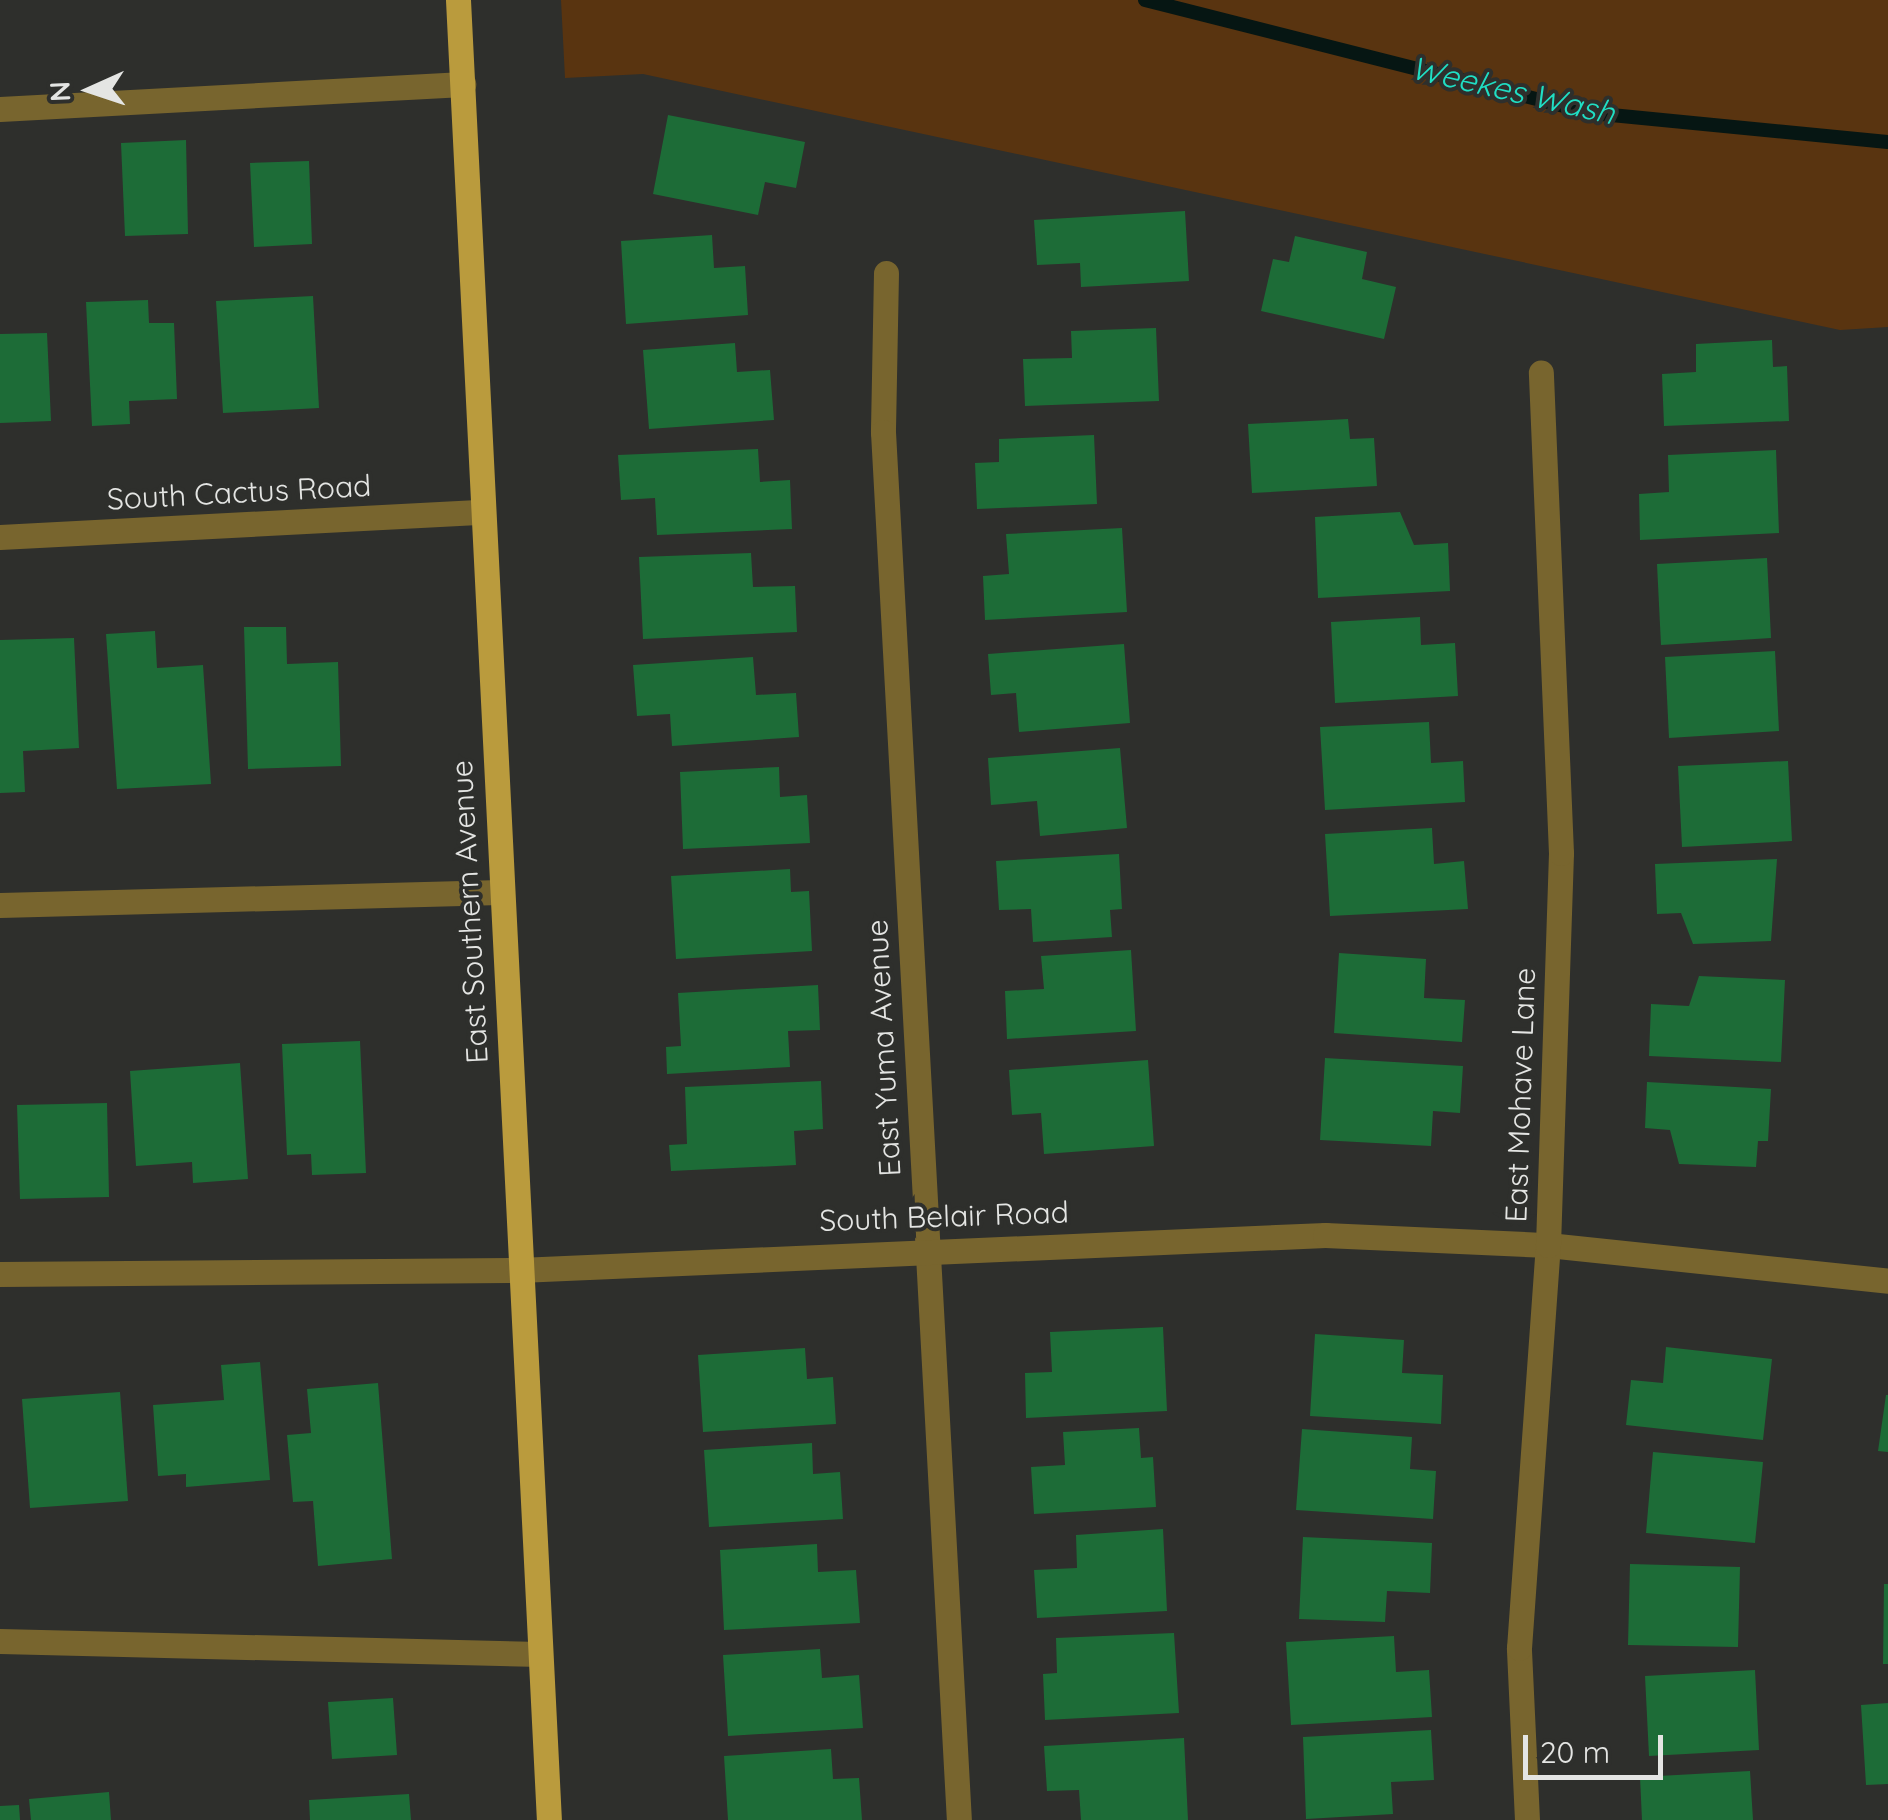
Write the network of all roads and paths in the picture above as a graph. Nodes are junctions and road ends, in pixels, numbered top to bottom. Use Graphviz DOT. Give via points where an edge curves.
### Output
graph roads {
  1 [pos="458,4"];
  2 [pos="464,84"];
  3 [pos="0,109"];
  4 [pos="886,273"];
  5 [pos="1541,372"];
  6 [pos="482,512"];
  7 [pos="0,537"];
  8 [pos="500,892"];
  9 [pos="0,905"];
  10 [pos="1548,1245"];
  11 [pos="927,1247"];
  12 [pos="520,1270"];
  13 [pos="0,1274"];
  14 [pos="1888,1281"];
  15 [pos="0,1641"];
  16 [pos="540,1654"];
  17 [pos="549,1820"];
  18 [pos="959,1820"];
  19 [pos="1528,1820"];
  1 -- 2 [label="main road, East Southern Avenue"];
  2 -- 3 [label="street"];
  2 -- 6 [label="main road, East Southern Avenue"];
  4 -- 11 [label="street, East Yuma Avenue" via="882,432"];
  5 -- 10 [label="street, East Mohave Lane" via="1561,853"];
  6 -- 7 [label="street, South Cactus Road"];
  6 -- 8 [label="main road, East Southern Avenue"];
  8 -- 9 [label="street"];
  8 -- 12 [label="main road, East Southern Avenue"];
  10 -- 11 [label="street, South Belair Road" via="1324,1235"];
  10 -- 14 [label="street, South Belair Road"];
  10 -- 19 [label="street, East Mohave Lane" via="1519,1648"];
  11 -- 12 [label="street, South Belair Road"];
  11 -- 18 [label="street, East Yuma Avenue"];
  12 -- 13 [label="street, South Belair Road"];
  12 -- 16 [label="main road, East Southern Avenue"];
  15 -- 16 [label="street"];
  16 -- 17 [label="main road, East Southern Avenue"];
}
